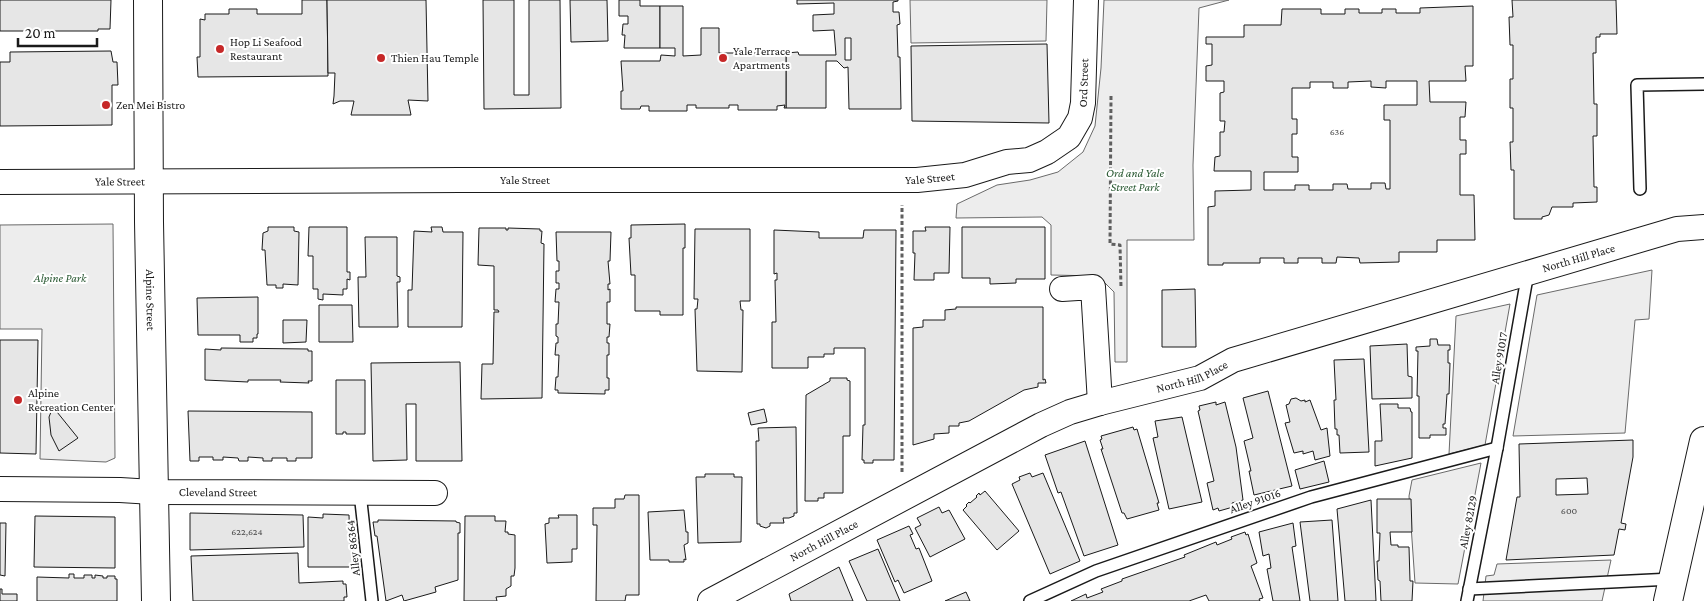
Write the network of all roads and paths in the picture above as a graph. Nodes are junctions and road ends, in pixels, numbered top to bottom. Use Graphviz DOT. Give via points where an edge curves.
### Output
graph roads {
  1 [pos="148,0"];
  2 [pos="1086,0"];
  3 [pos="1704,84"];
  4 [pos="1111,88"];
  5 [pos="1047,152"];
  6 [pos="149,180"];
  7 [pos="902,180"];
  8 [pos="0,182"];
  9 [pos="1640,189"];
  10 [pos="1704,227"];
  11 [pos="1120,269"];
  12 [pos="1528,272"];
  13 [pos="1062,289"];
  14 [pos="1100,403"];
  15 [pos="1704,441"];
  16 [pos="1497,448"];
  17 [pos="1700,479"];
  18 [pos="0,489"];
  19 [pos="153,492"];
  20 [pos="360,493"];
  21 [pos="435,494"];
  22 [pos="902,500"];
  23 [pos="1469,589"];
  24 [pos="1671,590"];
  25 [pos="156,601"];
  26 [pos="372,601"];
  27 [pos="710,601"];
  28 [pos="1030,601"];
  29 [pos="1467,601"];
  1 -- 6 [label="street, Alpine Street"];
  2 -- 5 [label="street, Ord Street" via="1084,103 1069,137"];
  3 -- 9 [label="lane" via="1637,85"];
  4 -- 11 [label="path" via="1110,244 1120,245"];
  5 -- 7 [label="street, Yale Street" via="1029,160 1007,162 966,175"];
  6 -- 7 [label="street, Yale Street"];
  6 -- 8 [label="street, Yale Street"];
  6 -- 19 [label="street, Alpine Street"];
  7 -- 22 [label="path"];
  10 -- 12 [label="street, North Hill Place" via="1677,228"];
  12 -- 14 [label="street, North Hill Place" via="1233,360 1200,378"];
  12 -- 16 [label="lane, Alley 91017"];
  13 -- 14 [label="street" via="1093,287"];
  14 -- 22 [label="street, North Hill Place" via="1041,425"];
  15 -- 17 [label="street"];
  16 -- 23 [label="lane, Alley 82129"];
  16 -- 28 [label="lane, Alley 91016" via="1311,496 1096,571"];
  17 -- 24 [label="street"];
  18 -- 19 [label="street, Cleveland Street"];
  19 -- 20 [label="street, Cleveland Street"];
  19 -- 25 [label="street, Alpine Street"];
  20 -- 21 [label="street, Cleveland Street"];
  20 -- 26 [label="lane, Alley 86364"];
  22 -- 27 [label="street, North Hill Place"];
  23 -- 24 [label="lane"];
  23 -- 29 [label="lane, Alley 82129"];
}
